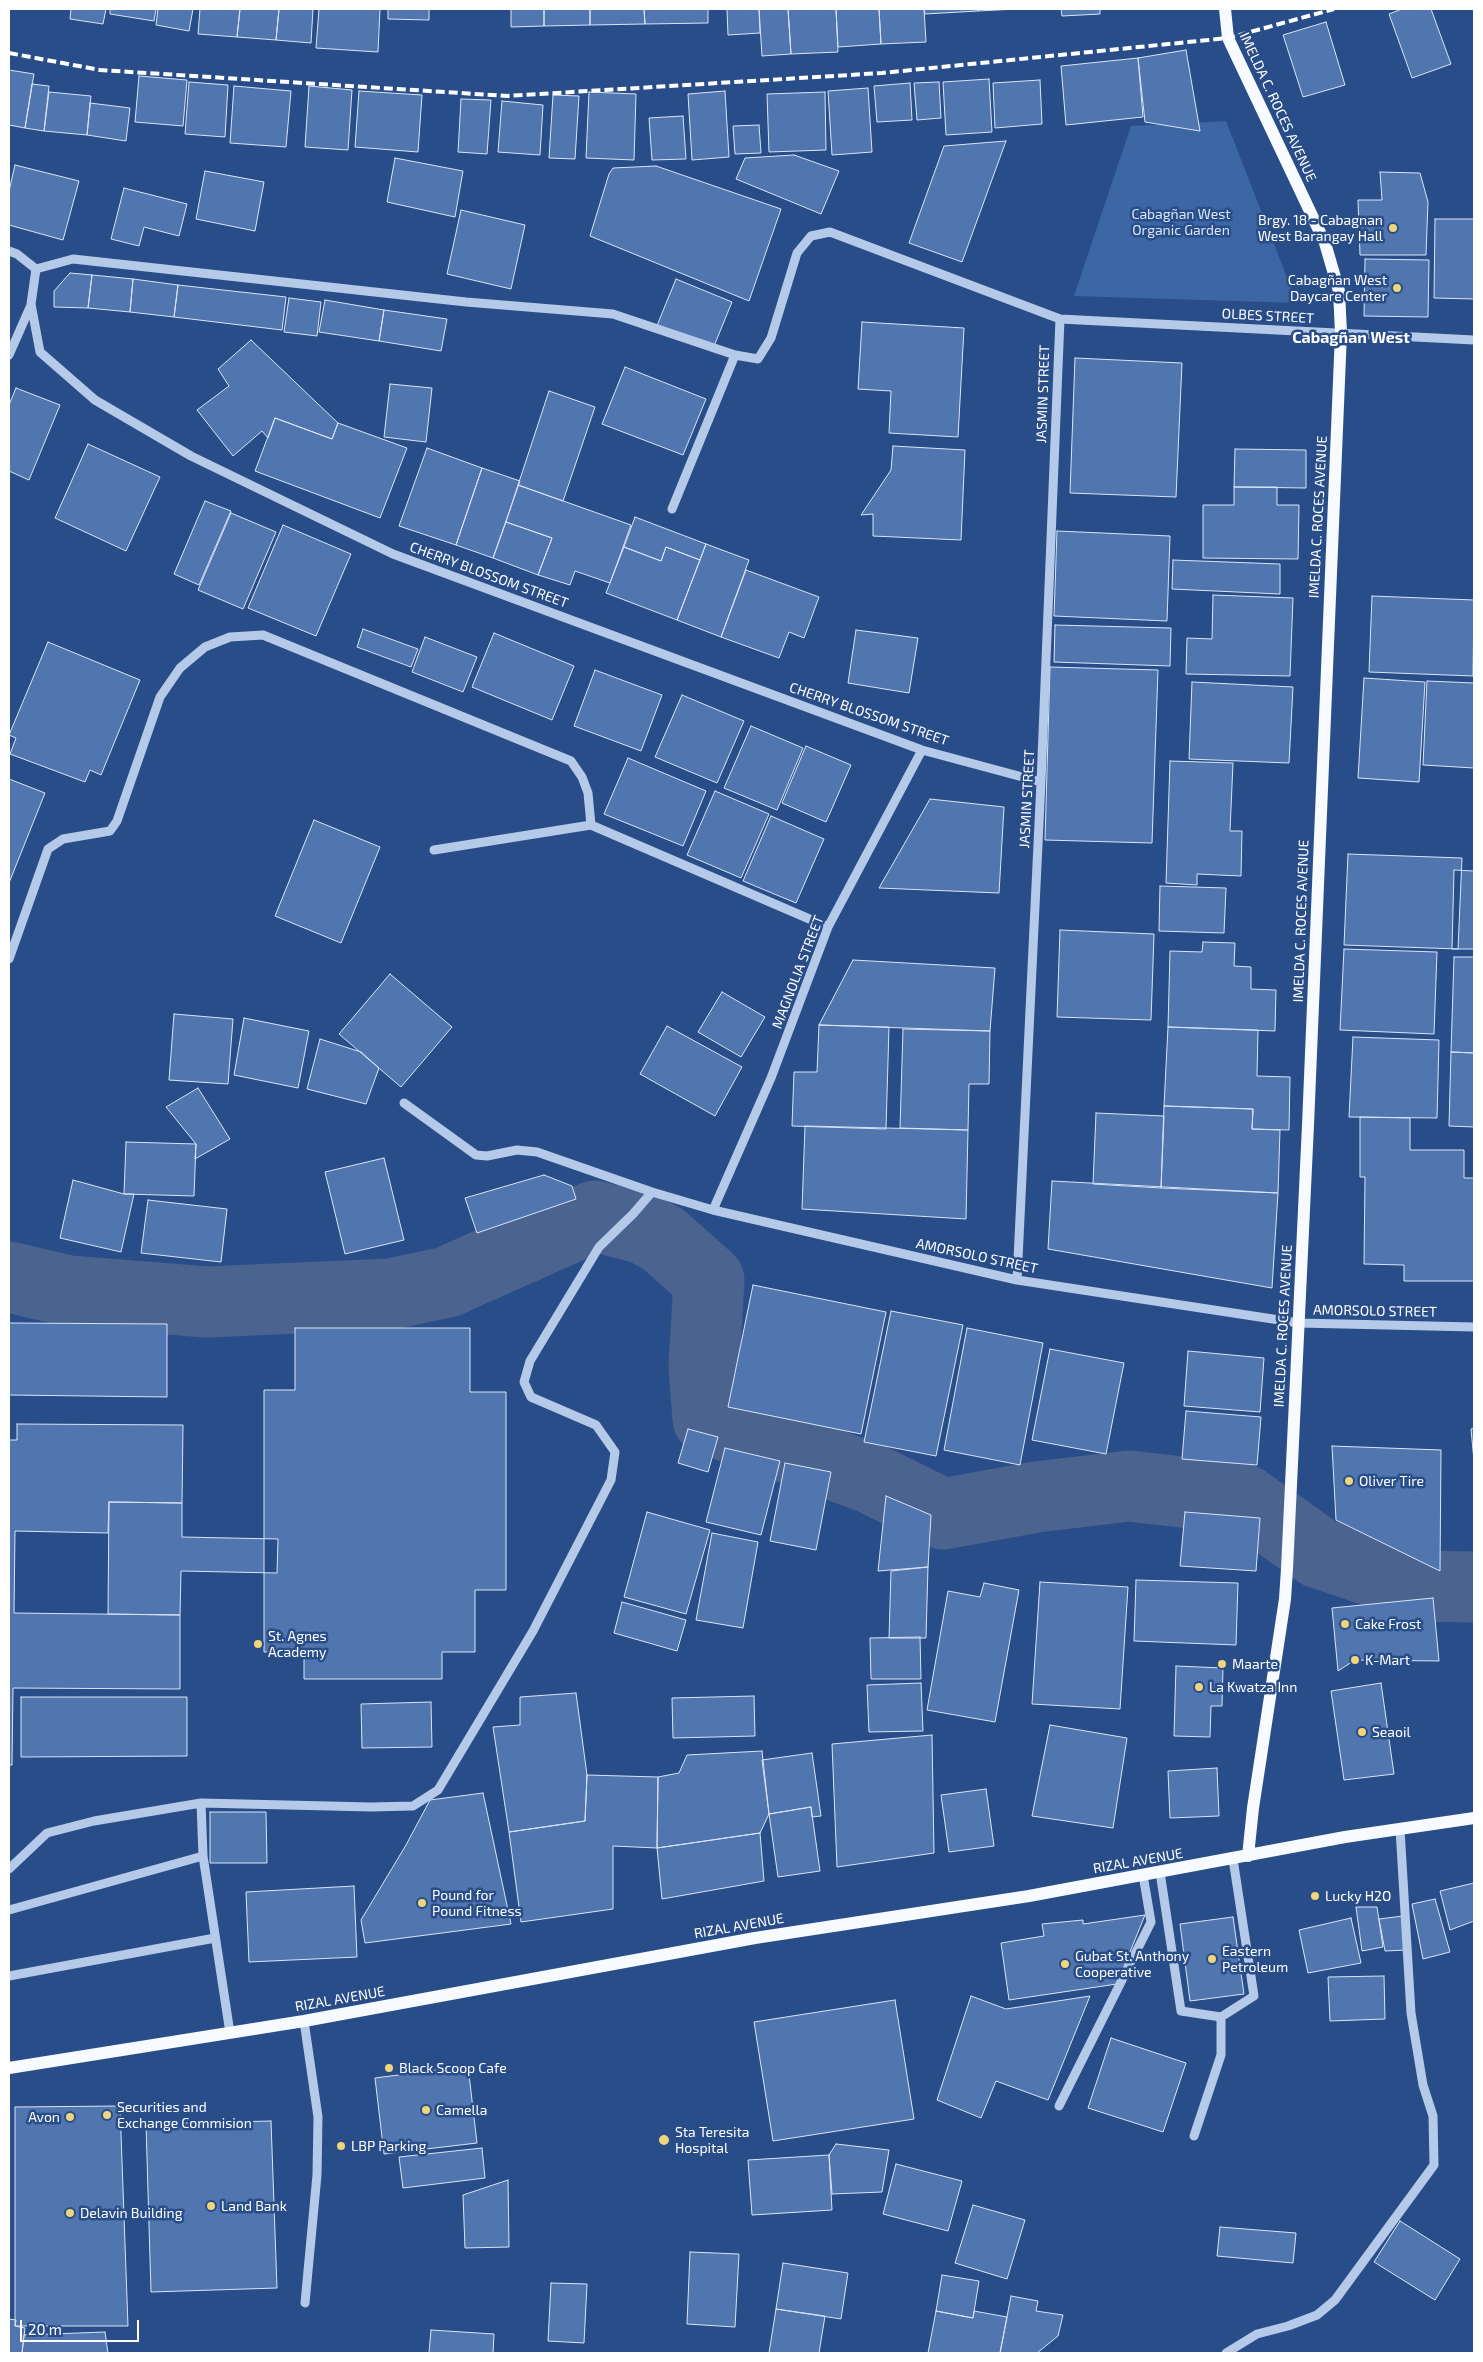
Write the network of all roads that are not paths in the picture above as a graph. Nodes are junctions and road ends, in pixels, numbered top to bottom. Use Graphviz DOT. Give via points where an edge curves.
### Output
graph roads {
  1 [pos="1225,9"];
  2 [pos="9,251"];
  3 [pos="36,269"];
  4 [pos="31,304"];
  5 [pos="1060,319"];
  6 [pos="1341,333"];
  7 [pos="1474,340"];
  8 [pos="9,355"];
  9 [pos="735,355"];
  10 [pos="672,509"];
  11 [pos="922,750"];
  12 [pos="1042,782"];
  13 [pos="591,825"];
  14 [pos="434,850"];
  15 [pos="828,927"];
  16 [pos="9,959"];
  17 [pos="404,1103"];
  18 [pos="652,1192"];
  19 [pos="713,1210"];
  20 [pos="1017,1280"];
  21 [pos="1299,1323"];
  22 [pos="1474,1327"];
  23 [pos="201,1802"];
  24 [pos="1474,1818"];
  25 [pos="1400,1829"];
  26 [pos="203,1856"];
  27 [pos="1248,1856"];
  28 [pos="1233,1859"];
  29 [pos="9,1869"];
  30 [pos="1160,1872"];
  31 [pos="1143,1875"];
  32 [pos="9,1910"];
  33 [pos="215,1938"];
  34 [pos="9,1976"];
  35 [pos="1221,2017"];
  36 [pos="304,2021"];
  37 [pos="230,2033"];
  38 [pos="9,2068"];
  39 [pos="1059,2106"];
  40 [pos="1194,2136"];
  41 [pos="305,2303"];
  42 [pos="1226,2353"];
  1 -- 6 [label="main road, IMELDA C. ROCES AVENUE" via="1228,38 1325,243 1339,291"];
  2 -- 3 [label="street"];
  3 -- 4 [label="street, CHERRY BLOSSOM STREET"];
  3 -- 9 [label="street" via="73,258 466,302 613,314"];
  4 -- 8 [label="street"];
  4 -- 11 [label="street, CHERRY BLOSSOM STREET" via="40,352 95,400 191,456 393,554"];
  5 -- 6 [label="street, OLBES STREET"];
  5 -- 9 [label="street, OLBES STREET" via="830,232 811,236 797,253 771,338 758,359"];
  5 -- 12 [label="street, JASMIN STREET"];
  6 -- 7 [label="street, OLBES STREET"];
  6 -- 21 [label="main road, IMELDA C. ROCES AVENUE"];
  9 -- 10 [label="street"];
  11 -- 12 [label="street, CHERRY BLOSSOM STREET"];
  11 -- 15 [label="street, MAGNOLIA STREET"];
  12 -- 20 [label="street, JASMIN STREET"];
  13 -- 14 [label="street"];
  13 -- 15 [label="street"];
  13 -- 16 [label="street" via="588,794 571,761 263,635 230,637 205,648 180,668 160,697 117,821 110,831 63,839 48,849"];
  15 -- 19 [label="street, MAGNOLIA STREET" via="771,1078"];
  17 -- 18 [label="street, AMORSOLO STREET" via="476,1155 516,1150 537,1152"];
  18 -- 19 [label="street, AMORSOLO STREET"];
  18 -- 23 [label="street" via="599,1247 530,1361 524,1382 531,1397 596,1425 615,1452 612,1480 532,1631 438,1790 413,1806"];
  19 -- 20 [label="street, AMORSOLO STREET"];
  20 -- 21 [label="street, AMORSOLO STREET"];
  21 -- 22 [label="street, AMORSOLO STREET"];
  21 -- 27 [label="main road, IMELDA C. ROCES AVENUE" via="1285,1599"];
  23 -- 26 [label="street"];
  23 -- 29 [label="street" via="47,1833"];
  24 -- 25 [label="main road, RIZAL AVENUE"];
  25 -- 27 [label="main road, RIZAL AVENUE"];
  25 -- 42 [label="street" via="1411,2013 1423,2085 1433,2116 1434,2165 1335,2300 1317,2315 1257,2334"];
  26 -- 32 [label="street"];
  26 -- 33 [label="street"];
  27 -- 28 [label="main road, RIZAL AVENUE"];
  28 -- 30 [label="main road, RIZAL AVENUE"];
  28 -- 35 [label="street" via="1254,1996"];
  30 -- 31 [label="main road, RIZAL AVENUE"];
  30 -- 35 [label="street" via="1181,2011"];
  31 -- 36 [label="main road, RIZAL AVENUE" via="755,1938"];
  31 -- 39 [label="street" via="1150,1922"];
  33 -- 34 [label="street"];
  33 -- 37 [label="street"];
  35 -- 40 [label="street" via="1221,2055"];
  36 -- 37 [label="main road, RIZAL AVENUE"];
  36 -- 41 [label="street" via="318,2117 317,2175"];
  37 -- 38 [label="main road, RIZAL AVENUE"];
}
